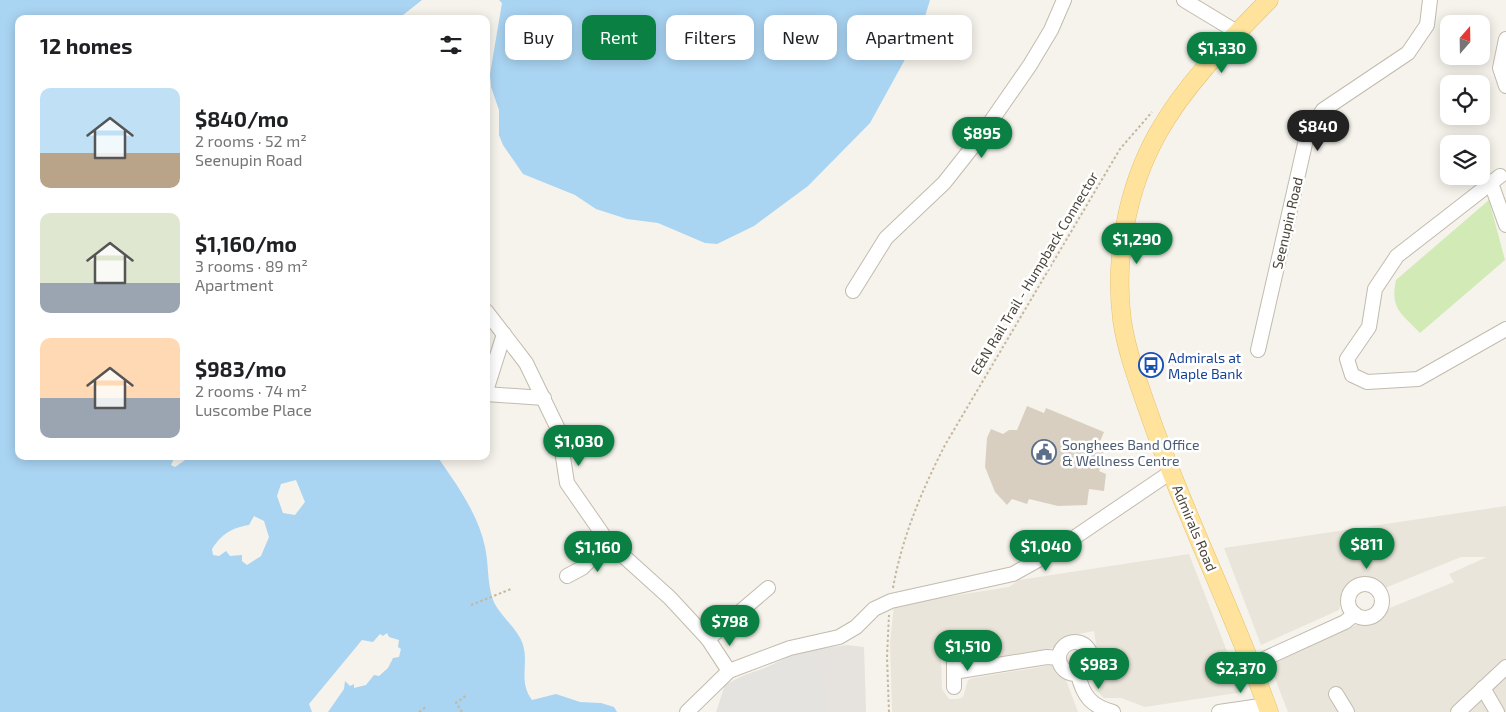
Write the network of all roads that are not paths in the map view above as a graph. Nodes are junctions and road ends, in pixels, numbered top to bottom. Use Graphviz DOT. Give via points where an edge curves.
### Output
graph roads {
  1 [pos="1064,0"];
  2 [pos="1184,0"];
  3 [pos="1269,0"];
  4 [pos="1430,0"];
  5 [pos="1237,32"];
  6 [pos="1506,39"];
  7 [pos="1506,86"];
  8 [pos="1500,176"];
  9 [pos="1506,225"];
  10 [pos="852,291"];
  11 [pos="490,316"];
  12 [pos="1506,329"];
  13 [pos="504,334"];
  14 [pos="1258,350"];
  15 [pos="490,380"];
  16 [pos="490,393"];
  17 [pos="544,398"];
  18 [pos="1171,472"];
  19 [pos="608,542"];
  20 [pos="567,576"];
  21 [pos="768,588"];
  22 [pos="1355,614"];
  23 [pos="708,639"];
  24 [pos="954,657"];
  25 [pos="1059,658"];
  26 [pos="1251,665"];
  27 [pos="1506,666"];
  28 [pos="729,671"];
  29 [pos="954,672"];
  30 [pos="1078,674"];
  31 [pos="954,687"];
  32 [pos="1483,688"];
  33 [pos="1336,694"];
  34 [pos="1268,708"];
  35 [pos="687,712"];
  36 [pos="1113,712"];
  37 [pos="1219,712"];
  38 [pos="1347,712"];
  39 [pos="1458,712"];
  40 [pos="1497,712"];
  1 -- 10 [label="street" via="1030,65 978,140 944,183 886,238"];
  2 -- 5 [label="street"];
  3 -- 5 [label="main road, Admirals Road"];
  4 -- 14 [label="street, Seenupin Road" via="1427,25 1408,53 1323,110 1307,135"];
  5 -- 18 [label="main road, Admirals Road" via="1188,88 1158,133 1138,177 1125,226 1120,273 1122,322"];
  6 -- 7 [label="street" via="1500,68"];
  8 -- 9 [label="street"];
  8 -- 12 [label="street" via="1398,256 1376,289 1369,327 1347,359 1352,375 1367,382 1418,379"];
  11 -- 13 [label="street"];
  13 -- 15 [label="street"];
  13 -- 17 [label="street" via="526,362"];
  16 -- 17 [label="street"];
  17 -- 19 [label="street" via="559,431 567,483"];
  18 -- 26 [label="main road, Admirals Road"];
  18 -- 28 [label="street" via="1056,550 1013,574 891,601 874,609 839,637 790,648"];
  19 -- 20 [label="street" via="582,568"];
  19 -- 23 [label="street" via="658,586"];
  21 -- 23 [label="street"];
  22 -- 26 [label="street" via="1345,622"];
  23 -- 28 [label="street"];
  24 -- 29 [label="street"];
  25 -- 29 [label="street" via="1047,657"];
  25 -- 30 [label="street" via="1061,667"];
  25 -- 30 [label="street" via="1062,648 1070,643 1081,643 1086,647 1090,663"];
  26 -- 34 [label="main road, Admirals Road"];
  27 -- 32 [label="street"];
  28 -- 35 [label="street"];
  29 -- 31 [label="street"];
  30 -- 36 [label="street" via="1082,691 1089,701 1098,708"];
  32 -- 39 [label="street"];
  32 -- 40 [label="street"];
  33 -- 38 [label="street"];
  34 -- 37 [label="street"];
}
